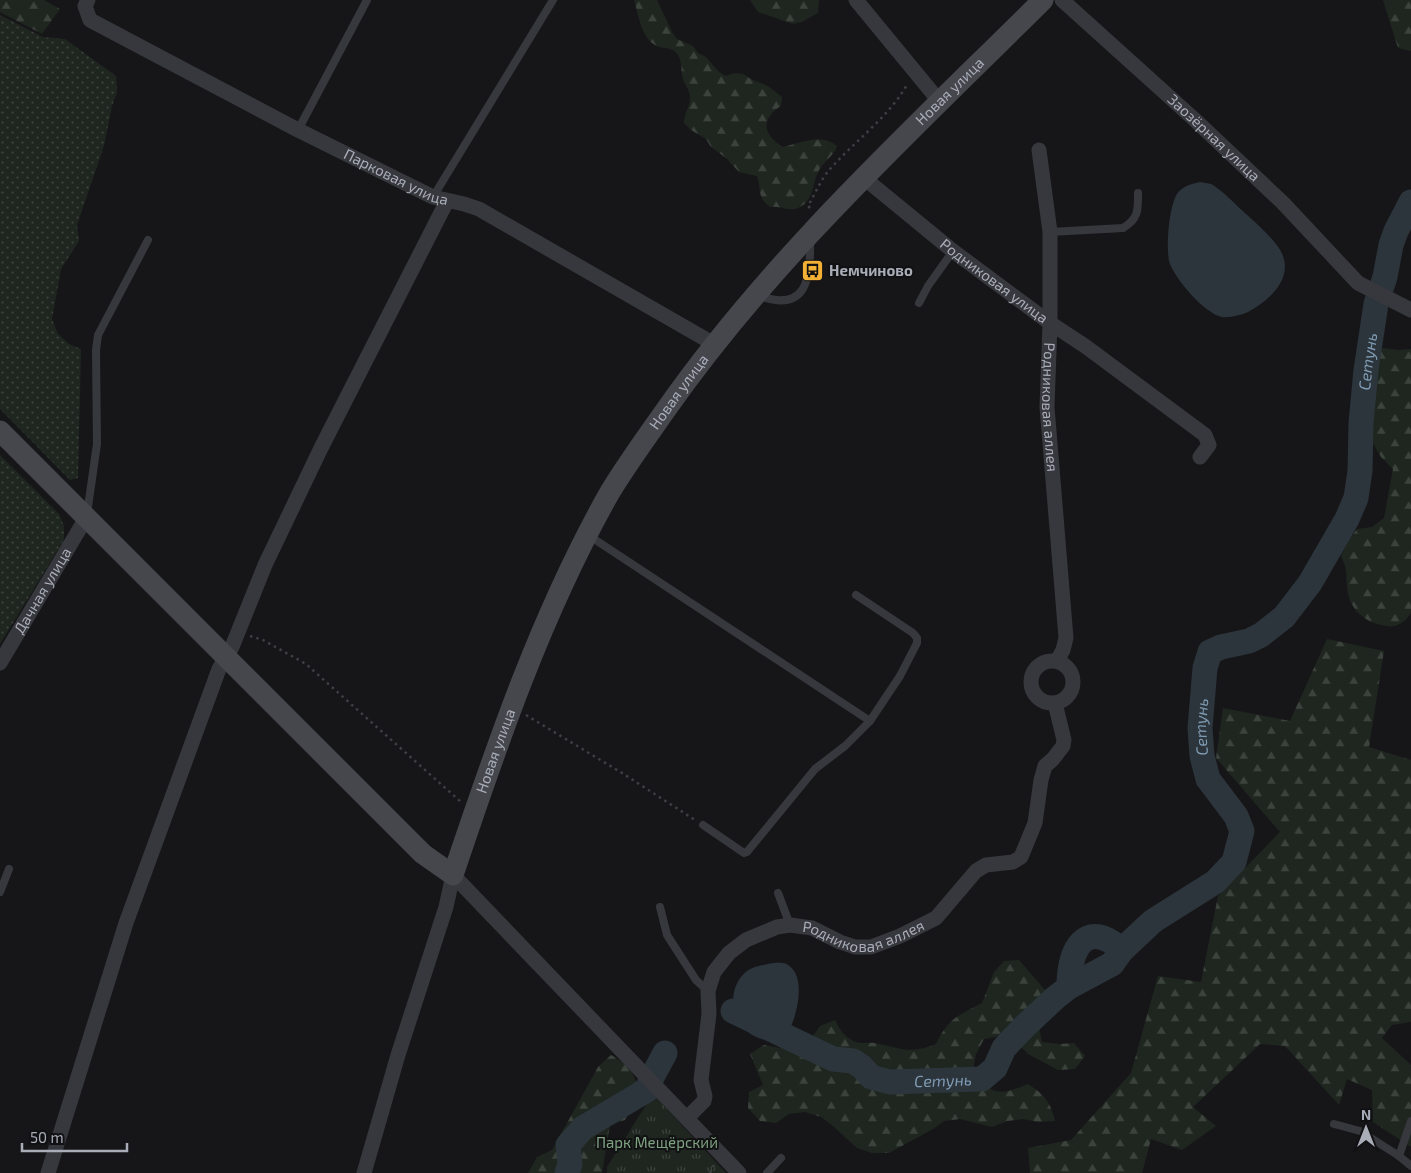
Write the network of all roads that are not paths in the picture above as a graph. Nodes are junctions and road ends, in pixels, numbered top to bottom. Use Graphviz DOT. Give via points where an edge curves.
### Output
graph roads {
  1 [pos="367,0"];
  2 [pos="553,0"];
  3 [pos="856,0"];
  4 [pos="1043,0"];
  5 [pos="1062,0"];
  6 [pos="87,3"];
  7 [pos="940,102"];
  8 [pos="298,130"];
  9 [pos="1038,150"];
  10 [pos="864,178"];
  11 [pos="1138,193"];
  12 [pos="440,199"];
  13 [pos="1050,232"];
  14 [pos="810,234"];
  15 [pos="148,240"];
  16 [pos="953,251"];
  17 [pos="755,295"];
  18 [pos="919,303"];
  19 [pos="1409,309"];
  20 [pos="1050,323"];
  21 [pos="714,344"];
  22 [pos="0,431"];
  23 [pos="1200,457"];
  24 [pos="86,518"];
  25 [pos="588,535"];
  26 [pos="856,594"];
  27 [pos="226,657"];
  28 [pos="1057,661"];
  29 [pos="0,663"];
  30 [pos="1055,703"];
  31 [pos="870,722"];
  32 [pos="702,825"];
  33 [pos="9,870"];
  34 [pos="453,875"];
  35 [pos="0,892"];
  36 [pos="778,893"];
  37 [pos="660,907"];
  38 [pos="790,925"];
  39 [pos="708,991"];
  40 [pos="687,1118"];
  41 [pos="1411,1121"];
  42 [pos="1334,1124"];
  43 [pos="1399,1156"];
  44 [pos="781,1158"];
  45 [pos="1411,1166"];
  46 [pos="48,1173"];
  47 [pos="364,1173"];
  48 [pos="739,1173"];
  49 [pos="767,1173"];
  1 -- 8 [label="lane"];
  2 -- 12 [label="lane"];
  3 -- 7 [label="street"];
  4 -- 7 [label="street, Новая улица"];
  5 -- 19 [label="street, Заозёрная улица" via="1284,203 1358,283"];
  6 -- 8 [label="street, Парковая улица" via="90,20"];
  7 -- 10 [label="street, Новая улица"];
  8 -- 12 [label="street, Парковая улица"];
  9 -- 13 [label="street, Родниковая аллея"];
  10 -- 14 [label="street, Новая улица"];
  10 -- 16 [label="street, Родниковая улица"];
  11 -- 13 [label="lane" via="1138,212 1123,228"];
  12 -- 21 [label="street, Парковая улица" via="478,209"];
  12 -- 27 [label="street" via="265,564"];
  13 -- 20 [label="street, Родниковая аллея"];
  14 -- 17 [label="street, Новая улица"];
  14 -- 17 [label="lane" via="806,285 797,297 783,302"];
  15 -- 24 [label="lane" via="98,335 97,444"];
  16 -- 18 [label="lane"];
  16 -- 20 [label="street, Родниковая улица"];
  17 -- 21 [label="street, Новая улица"];
  20 -- 23 [label="street, Родниковая улица" via="1205,435 1209,445"];
  20 -- 28 [label="street, Родниковая аллея" via="1047,407 1066,638"];
  21 -- 25 [label="street, Новая улица" via="639,448"];
  22 -- 24 [label="street"];
  24 -- 27 [label="street"];
  24 -- 29 [label="street, Дачная улица"];
  25 -- 31 [label="lane"];
  25 -- 34 [label="street, Новая улица" via="544,626 510,710"];
  26 -- 31 [label="lane" via="917,638 900,676"];
  27 -- 34 [label="street" via="423,854"];
  27 -- 46 [label="street" via="126,923"];
  28 -- 30 [label="street" via="1070,670 1073,687 1063,700"];
  28 -- 30 [label="street" via="1040,663 1030,676 1033,693 1039,699"];
  30 -- 38 [label="street, Родниковая аллея" via="1063,746 1045,766 1036,823 1021,857 1013,862 986,865 976,871 936,918 871,948 855,947 812,928"];
  31 -- 32 [label="lane" via="815,769 747,852 738,850"];
  33 -- 35 [label="lane"];
  34 -- 40 [label="street"];
  34 -- 47 [label="street"];
  36 -- 38 [label="lane"];
  37 -- 39 [label="lane" via="667,935 696,980"];
  38 -- 39 [label="street, Родниковая аллея" via="746,940 729,953 714,972"];
  39 -- 40 [label="street, Родниковая аллея" via="709,1014 701,1080 705,1096"];
  40 -- 48 [label="street"];
  41 -- 43 [label="lane"];
  42 -- 43 [label="lane" via="1360,1131"];
  43 -- 45 [label="lane"];
  44 -- 49 [label="lane"];
}
